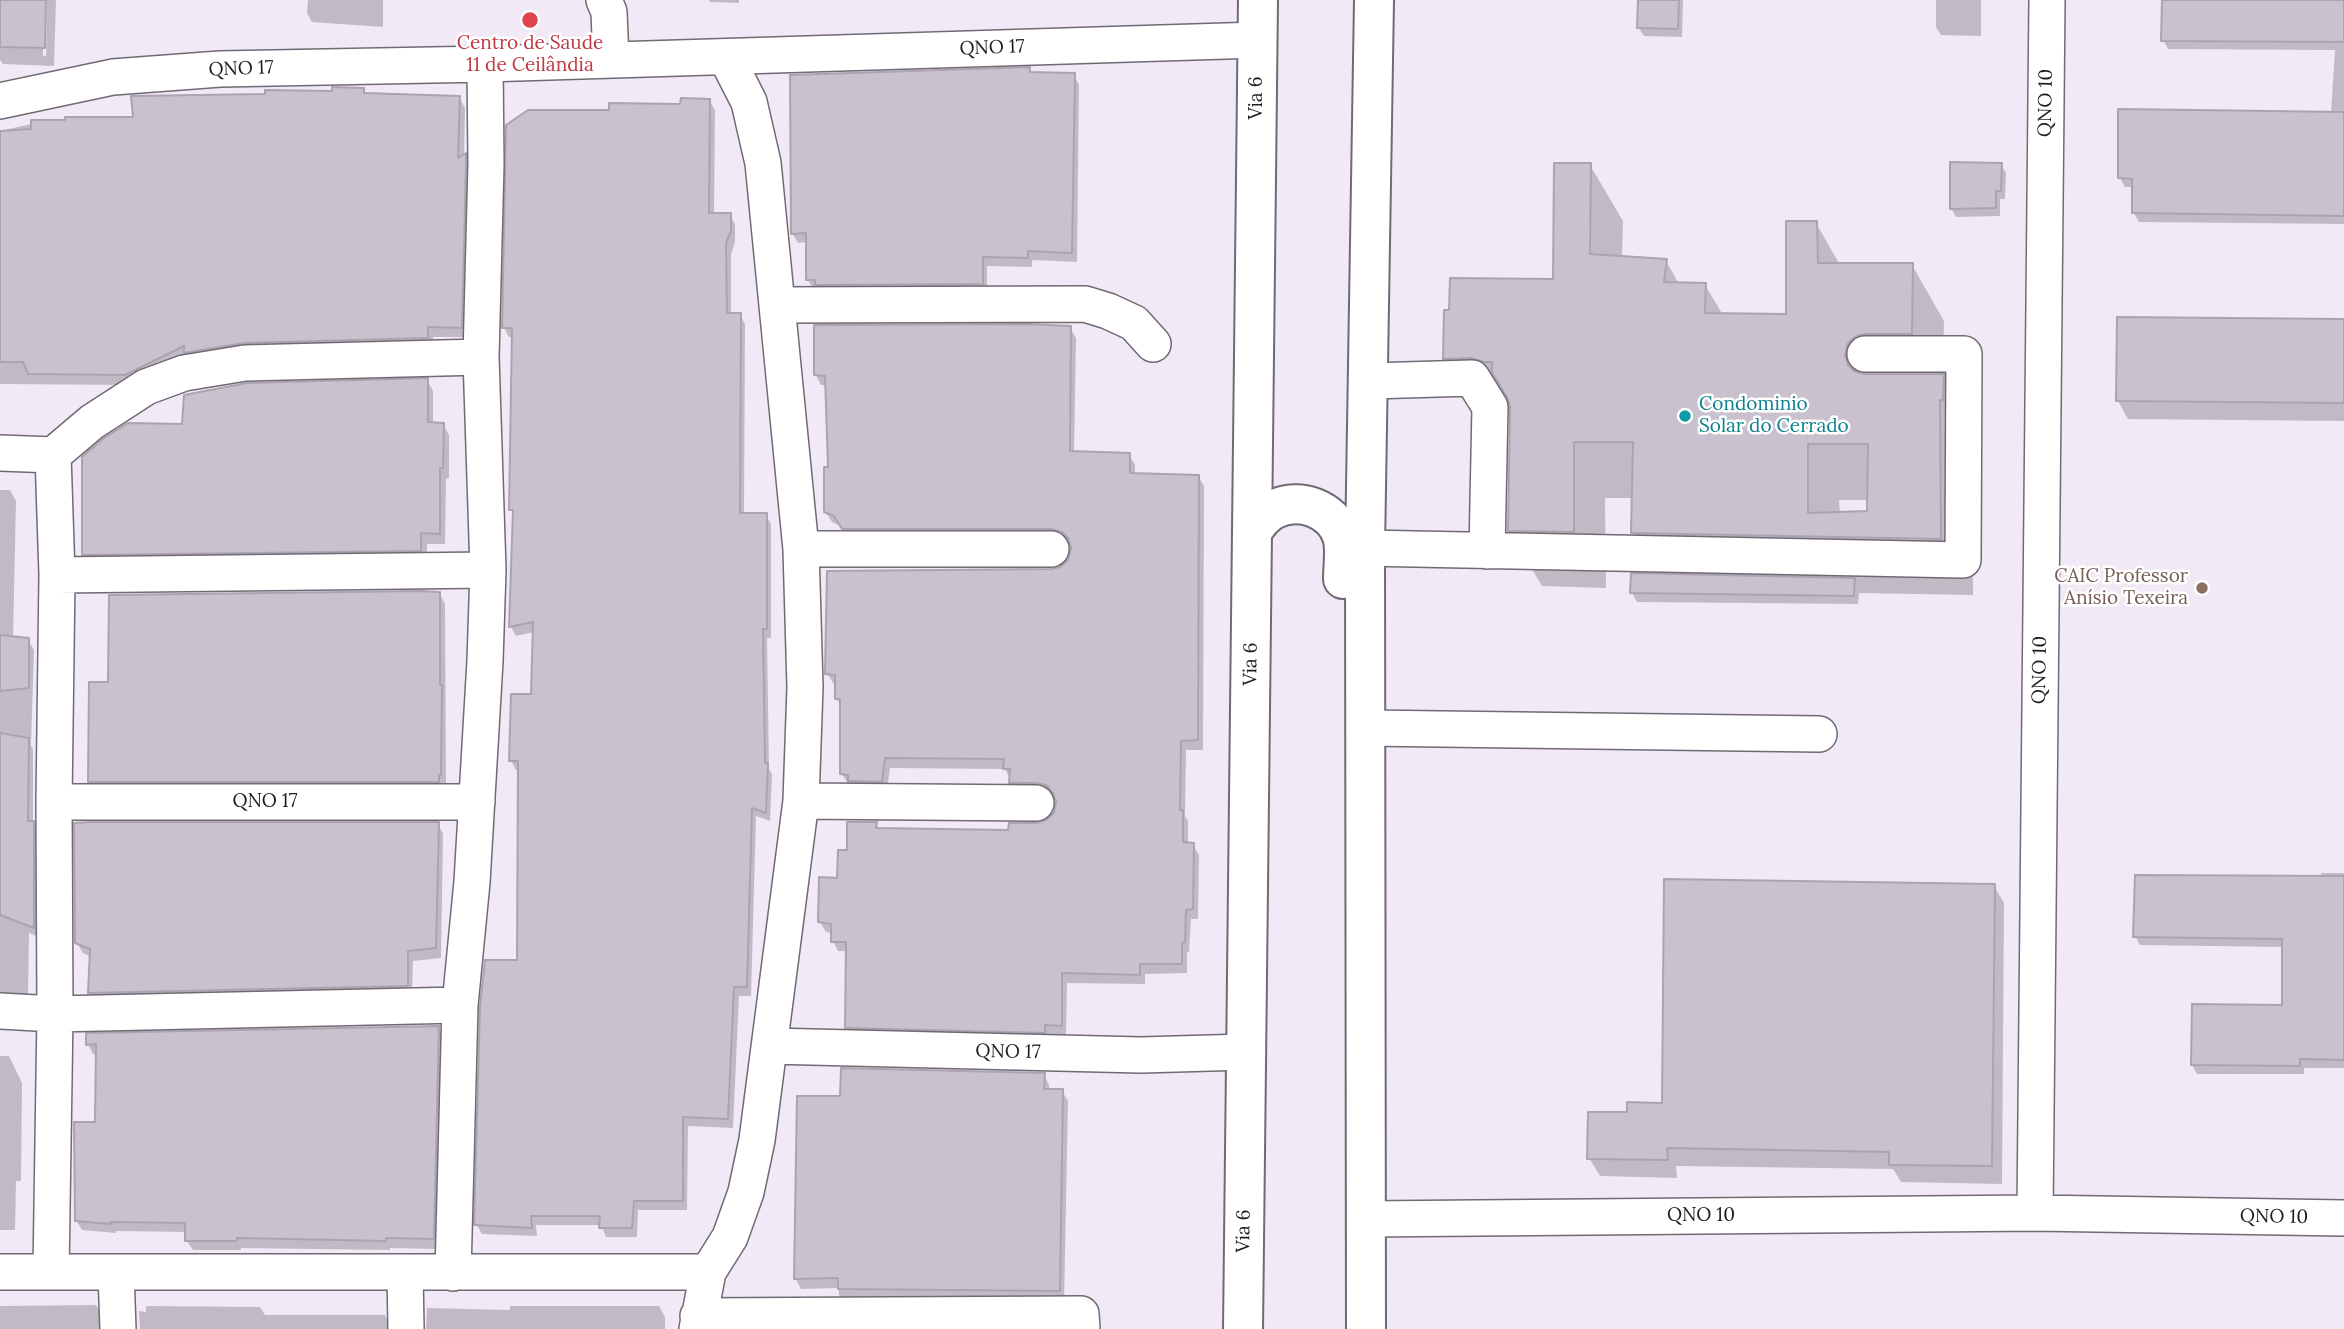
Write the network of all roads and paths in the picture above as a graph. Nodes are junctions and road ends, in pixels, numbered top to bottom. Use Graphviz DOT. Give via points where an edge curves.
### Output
graph roads {
  1 [pos="604,0"];
  2 [pos="1258,0"];
  3 [pos="1374,0"];
  4 [pos="2047,0"];
  5 [pos="1258,40"];
  6 [pos="726,57"];
  7 [pos="611,60"];
  8 [pos="485,64"];
  9 [pos="0,101"];
  10 [pos="779,305"];
  11 [pos="1153,344"];
  12 [pos="1865,354"];
  13 [pos="481,356"];
  14 [pos="1370,381"];
  15 [pos="0,453"];
  16 [pos="53,455"];
  17 [pos="1252,532"];
  18 [pos="1365,548"];
  19 [pos="801,549"];
  20 [pos="1051,549"];
  21 [pos="1487,551"];
  22 [pos="488,570"];
  23 [pos="57,575"];
  24 [pos="1366,728"];
  25 [pos="1819,734"];
  26 [pos="801,801"];
  27 [pos="54,802"];
  28 [pos="477,803"];
  29 [pos="1036,803"];
  30 [pos="1367,904"];
  31 [pos="460,1005"];
  32 [pos="0,1011"];
  33 [pos="55,1014"];
  34 [pos="770,1046"];
  35 [pos="1246,1052"];
  36 [pos="2035,1213"];
  37 [pos="2344,1218"];
  38 [pos="1366,1219"];
  39 [pos="0,1272"];
  40 [pos="51,1272"];
  41 [pos="116,1272"];
  42 [pos="405,1272"];
  43 [pos="708,1272"];
  44 [pos="453,1273"];
  45 [pos="933,1322"];
  46 [pos="697,1323"];
  47 [pos="118,1329"];
  48 [pos="405,1329"];
  49 [pos="1082,1329"];
  50 [pos="1243,1329"];
  51 [pos="1366,1329"];
  1 -- 7 [label="street"];
  2 -- 5 [label="main road, Via 6"];
  3 -- 14 [label="main road"];
  4 -- 36 [label="street, QNO 10"];
  5 -- 6 [label="street, QNO 17"];
  5 -- 17 [label="main road, Via 6"];
  6 -- 7 [label="street, QNO 17"];
  6 -- 10 [label="street" via="749,102 763,163"];
  7 -- 8 [label="street, QNO 17"];
  8 -- 9 [label="street, QNO 17" via="220,69 113,77"];
  8 -- 13 [label="street"];
  10 -- 11 [label="street" via="1086,304 1134,323"];
  10 -- 19 [label="street"];
  12 -- 21 [label="street" via="1964,354 1963,560"];
  13 -- 16 [label="street" via="244,363 184,373 146,387 92,422"];
  13 -- 22 [label="street"];
  14 -- 18 [label="main road"];
  14 -- 21 [label="street" via="1472,378 1490,407"];
  15 -- 16 [label="street"];
  16 -- 23 [label="street"];
  17 -- 30 [label="main road" via="1274,509 1307,505 1329,517 1343,538 1340,762"];
  17 -- 35 [label="main road, Via 6"];
  18 -- 21 [label="street"];
  18 -- 24 [label="main road"];
  19 -- 20 [label="street"];
  19 -- 26 [label="street" via="805,687"];
  22 -- 23 [label="street"];
  22 -- 28 [label="street"];
  23 -- 27 [label="street"];
  24 -- 25 [label="street"];
  24 -- 30 [label="main road"];
  26 -- 29 [label="street"];
  26 -- 34 [label="street"];
  27 -- 28 [label="street, QNO 17"];
  27 -- 33 [label="street"];
  28 -- 31 [label="street"];
  30 -- 38 [label="main road"];
  31 -- 33 [label="street"];
  31 -- 44 [label="street"];
  32 -- 33 [label="street"];
  33 -- 40 [label="street"];
  34 -- 35 [label="street, QNO 17" via="1141,1055"];
  34 -- 43 [label="street" via="746,1192 730,1237"];
  35 -- 50 [label="main road, Via 6"];
  36 -- 37 [label="street, QNO 10"];
  36 -- 38 [label="street, QNO 10"];
  38 -- 51 [label="main road"];
  39 -- 40 [label="street"];
  40 -- 41 [label="street"];
  41 -- 42 [label="street"];
  41 -- 47 [label="street"];
  42 -- 44 [label="street"];
  42 -- 48 [label="street"];
  43 -- 44 [label="street"];
  43 -- 46 [label="street"];
  45 -- 46 [label="street"];
  45 -- 49 [label="street" via="1081,1314"];
}
